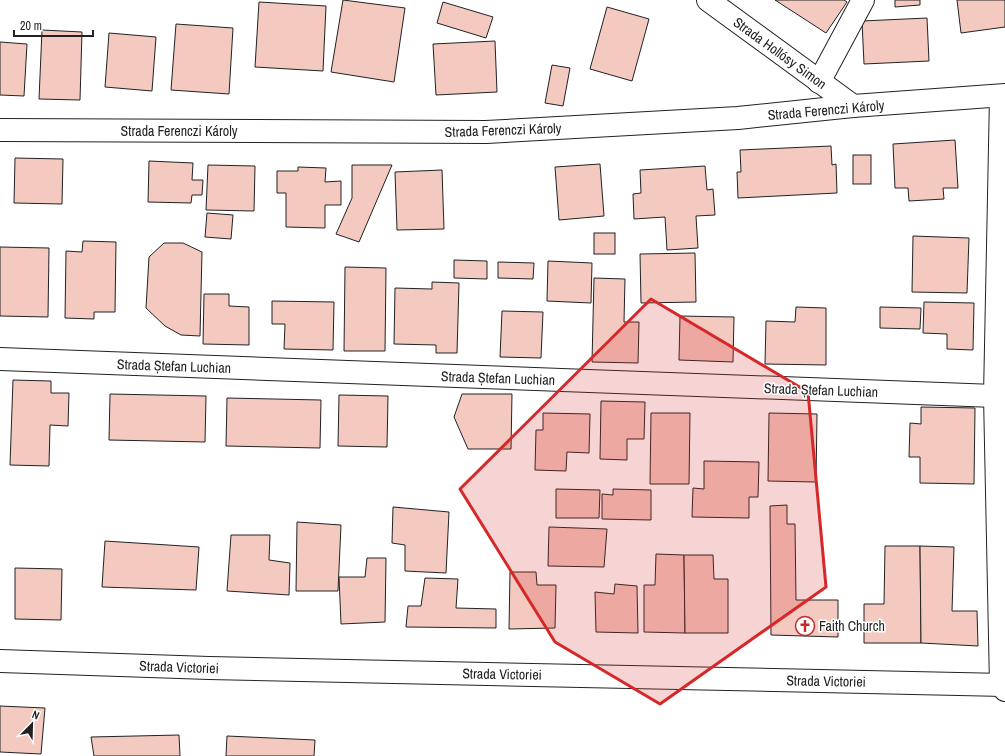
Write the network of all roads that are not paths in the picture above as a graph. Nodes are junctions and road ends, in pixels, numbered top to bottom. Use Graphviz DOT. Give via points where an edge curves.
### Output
graph roads {
  1 [pos="708,0"];
  2 [pos="864,0"];
  3 [pos="820,82"];
  4 [pos="1003,96"];
  5 [pos="853,106"];
  6 [pos="0,130"];
  7 [pos="0,359"];
  8 [pos="995,396"];
  9 [pos="0,661"];
  10 [pos="1004,686"];
  1 -- 3 [label="street, Strada Hollósy Simon"];
  2 -- 3 [label="street"];
  3 -- 5 [label="street, Strada Hollósy Simon"];
  4 -- 5 [label="street, Strada Ferenczi Károly"];
  4 -- 8 [label="street"];
  5 -- 6 [label="street, Strada Ferenczi Károly" via="738,118 486,132"];
  7 -- 8 [label="street, Strada Ștefan Luchian"];
  8 -- 10 [label="street"];
  9 -- 10 [label="street, Strada Victoriei"];
}
